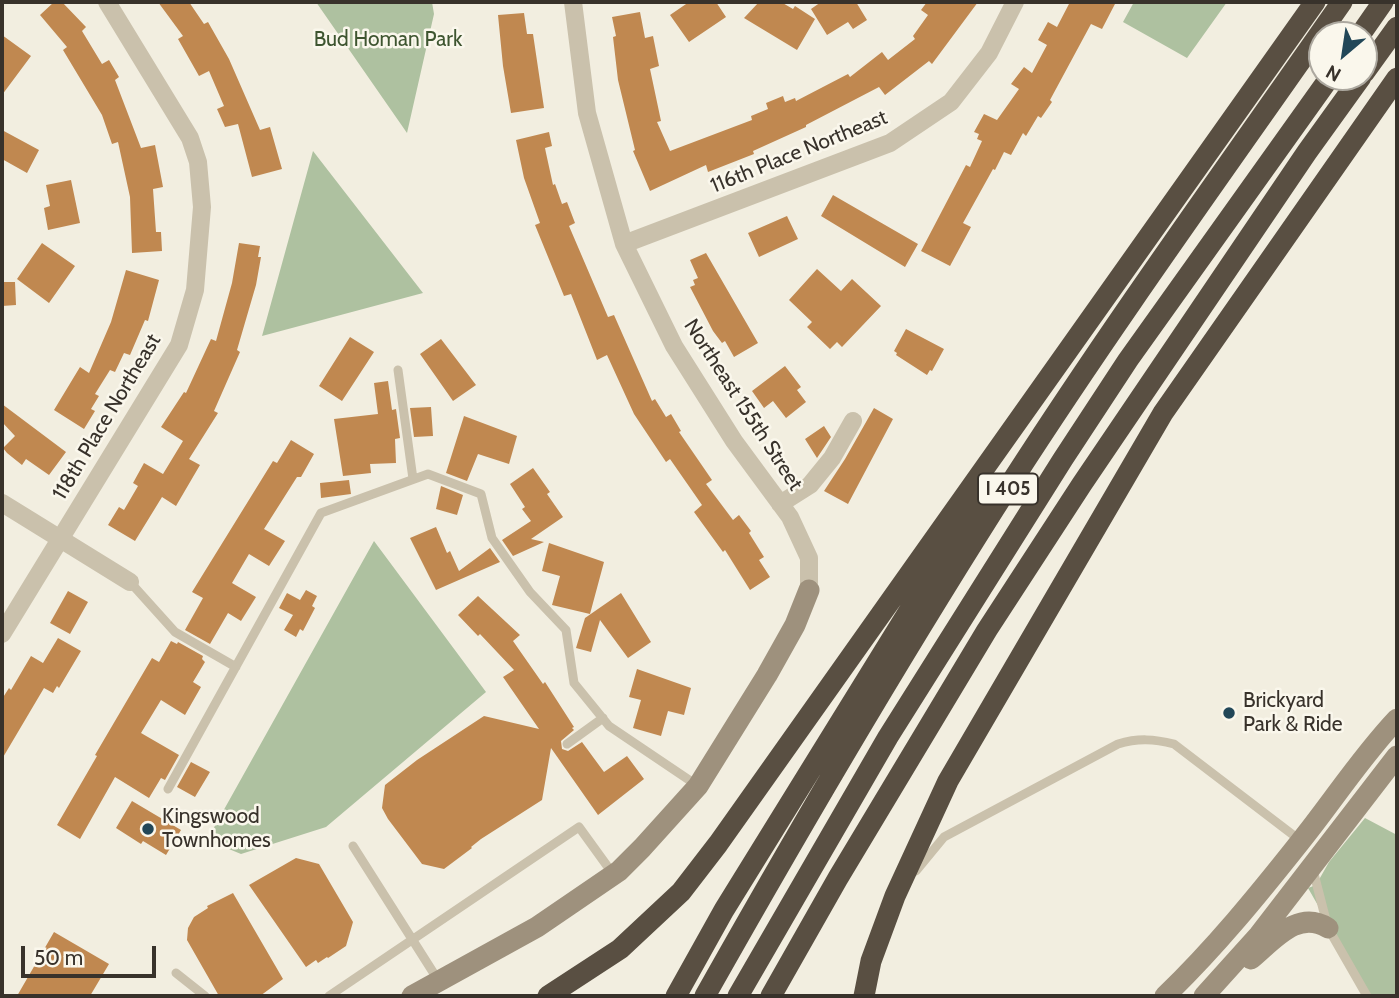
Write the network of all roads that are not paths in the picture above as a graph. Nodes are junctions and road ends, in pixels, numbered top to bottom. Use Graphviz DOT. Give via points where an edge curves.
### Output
graph roads {
  1 [pos="107,2"];
  2 [pos="573,2"];
  3 [pos="1015,2"];
  4 [pos="1315,2"];
  5 [pos="1342,2"];
  6 [pos="1383,2"];
  7 [pos="1370,21"];
  8 [pos="1397,27"];
  9 [pos="1378,54"];
  10 [pos="1397,78"];
  11 [pos="1320,91"];
  12 [pos="1351,91"];
  13 [pos="1217,233"];
  14 [pos="624,244"];
  15 [pos="1214,290"];
  16 [pos="1085,327"];
  17 [pos="398,370"];
  18 [pos="853,421"];
  19 [pos="413,480"];
  20 [pos="2,503"];
  21 [pos="780,504"];
  22 [pos="60,538"];
  23 [pos="130,582"];
  24 [pos="809,590"];
  25 [pos="2,634"];
  26 [pos="236,667"];
  27 [pos="603,718"];
  28 [pos="1397,719"];
  29 [pos="566,744"];
  30 [pos="1397,756"];
  31 [pos="1383,774"];
  32 [pos="698,786"];
  33 [pos="168,789"];
  34 [pos="1301,841"];
  35 [pos="353,846"];
  36 [pos="1312,868"];
  37 [pos="614,874"];
  38 [pos="895,896"];
  39 [pos="1328,928"];
  40 [pos="413,940"];
  41 [pos="176,973"];
  42 [pos="439,981"];
  43 [pos="1209,992"];
  44 [pos="205,996"];
  45 [pos="329,996"];
  46 [pos="412,996"];
  47 [pos="548,996"];
  48 [pos="676,996"];
  49 [pos="705,996"];
  50 [pos="738,996"];
  51 [pos="771,996"];
  52 [pos="864,996"];
  53 [pos="1165,996"];
  54 [pos="1367,996"];
  1 -- 22 [label="street, 118th Place Northeast" via="190,138 198,162 202,207 195,290 179,345"];
  2 -- 14 [label="street, Northeast 155th Street" via="587,113"];
  3 -- 14 [label="street, 116th Place Northeast" via="989,52 951,102 890,144"];
  4 -- 16 [label="highway, I 405"];
  5 -- 49 [label="highway, I 405" via="1012,481 791,843"];
  6 -- 7 [label="highway"];
  8 -- 9 [label="highway, I 405"];
  10 -- 38 [label="highway" via="1164,413 947,781"];
  11 -- 13 [label="highway, I 405"];
  12 -- 15 [label="highway, I 405"];
  13 -- 15 [label="highway"];
  13 -- 50 [label="highway, I 405" via="1128,360 888,737"];
  14 -- 21 [label="street, Northeast 155th Street" via="674,346"];
  15 -- 51 [label="highway, I 405" via="987,630"];
  16 -- 47 [label="highway" via="681,892 620,949"];
  16 -- 48 [label="highway, I 405" via="724,910"];
  17 -- 19 [label="lane"];
  18 -- 21 [label="street" via="810,485"];
  19 -- 26 [label="lane" via="321,513"];
  19 -- 27 [label="lane" via="428,474 481,495 492,538 530,592 566,630 574,683"];
  20 -- 22 [label="street"];
  21 -- 24 [label="street, Northeast 155th Street" via="809,558"];
  22 -- 23 [label="street"];
  22 -- 25 [label="street, 118th Place Northeast"];
  23 -- 26 [label="lane" via="175,632"];
  24 -- 32 [label="main road" via="762,684"];
  26 -- 33 [label="lane"];
  27 -- 29 [label="lane"];
  27 -- 32 [label="lane"];
  28 -- 34 [label="main road"];
  30 -- 31 [label="main road"];
  31 -- 34 [label="main road" via="1355,794 1321,833"];
  31 -- 36 [label="main road"];
  32 -- 37 [label="main road"];
  34 -- 38 [label="lane" via="1174,744 1135,739 944,837"];
  34 -- 43 [label="main road" via="1296,865 1234,943"];
  34 -- 53 [label="main road"];
  35 -- 40 [label="lane"];
  36 -- 39 [label="lane"];
  36 -- 43 [label="main road"];
  37 -- 40 [label="lane" via="579,827"];
  37 -- 42 [label="main road" via="537,927"];
  38 -- 52 [label="highway" via="871,961"];
  39 -- 43 [label="main road" via="1304,920"];
  39 -- 54 [label="lane"];
  40 -- 42 [label="lane"];
  40 -- 45 [label="lane"];
  41 -- 44 [label="lane"];
  42 -- 46 [label="main road"];
}
